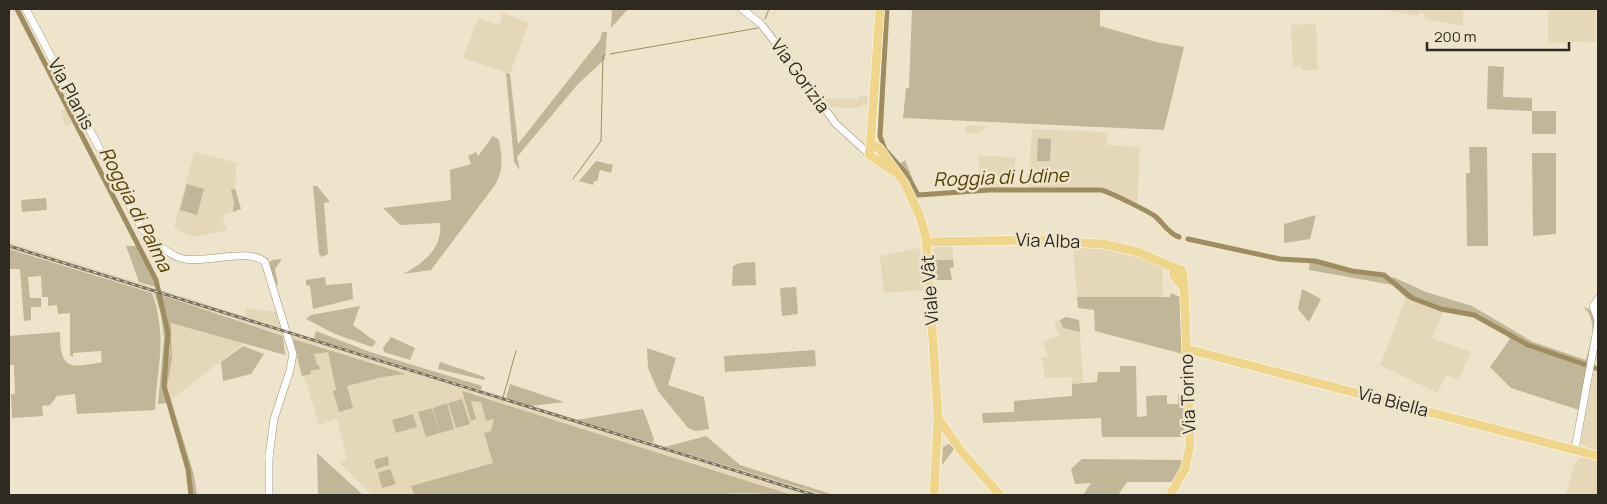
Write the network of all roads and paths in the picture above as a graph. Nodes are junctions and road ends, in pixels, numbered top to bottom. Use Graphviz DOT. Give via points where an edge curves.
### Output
graph roads {
  1 [pos="26,9"];
  2 [pos="742,9"];
  3 [pos="880,9"];
  4 [pos="873,151"];
  5 [pos="927,242"];
  6 [pos="1177,274"];
  7 [pos="1598,299"];
  8 [pos="1596,312"];
  9 [pos="281,316"];
  10 [pos="1598,328"];
  11 [pos="1187,349"];
  12 [pos="938,417"];
  13 [pos="954,441"];
  14 [pos="936,446"];
  15 [pos="1575,449"];
  16 [pos="1598,456"];
  17 [pos="269,457"];
  18 [pos="269,495"];
  19 [pos="934,495"];
  20 [pos="1000,495"];
  21 [pos="1170,495"];
  1 -- 9 [label="street, Via Planis" via="142,229 179,258 260,261"];
  2 -- 4 [label="street, Via Gorizia" via="758,21 832,120 859,144"];
  3 -- 4 [label="main road, Viale Vât" via="871,124"];
  4 -- 5 [label="main road, Viale Vât" via="905,184"];
  5 -- 6 [label="main road, Via Alba" via="1070,241 1149,255"];
  5 -- 12 [label="main road, Viale Vât"];
  6 -- 11 [label="main road, Via Torino" via="1184,288"];
  7 -- 8 [label="street" via="1593,306"];
  8 -- 10 [label="street"];
  9 -- 17 [label="street" via="288,365 271,418"];
  9 -- 17 [label="street" via="292,354 274,419"];
  10 -- 15 [label="street"];
  11 -- 15 [label="main road, Via Biella"];
  11 -- 21 [label="main road, Via Torino" via="1188,458 1180,481"];
  12 -- 13 [label="main road"];
  12 -- 14 [label="main road, Viale Vât"];
  13 -- 14 [label="main road"];
  13 -- 20 [label="main road"];
  14 -- 19 [label="main road, Viale Vât"];
  15 -- 16 [label="main road, Via Biella"];
  17 -- 18 [label="street"];
}
